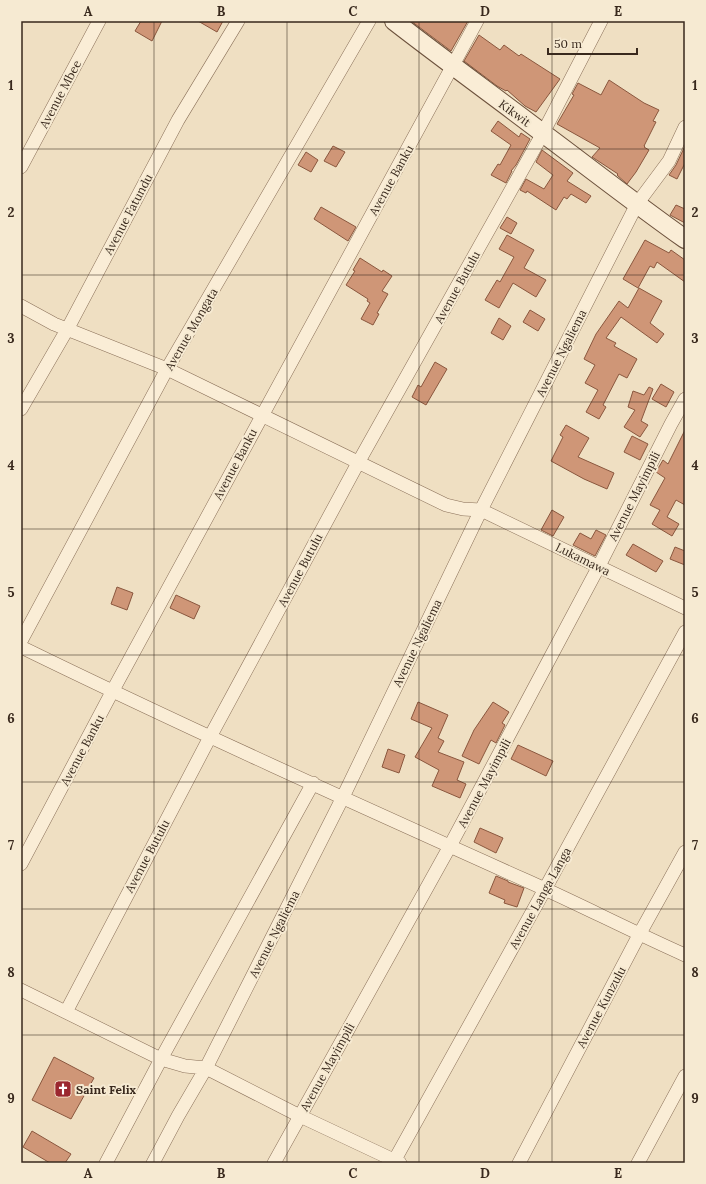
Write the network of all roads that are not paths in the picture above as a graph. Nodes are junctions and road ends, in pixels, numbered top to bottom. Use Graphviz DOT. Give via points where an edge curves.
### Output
graph roads {
  1 [pos="99,21"];
  2 [pos="238,21"];
  3 [pos="369,21"];
  4 [pos="394,21"];
  5 [pos="477,21"];
  6 [pos="601,21"];
  7 [pos="453,67"];
  8 [pos="685,127"];
  9 [pos="544,133"];
  10 [pos="21,167"];
  11 [pos="637,204"];
  12 [pos="685,239"];
  13 [pos="21,306"];
  14 [pos="68,328"];
  15 [pos="167,369"];
  16 [pos="685,399"];
  17 [pos="21,409"];
  18 [pos="262,416"];
  19 [pos="358,463"];
  20 [pos="481,510"];
  21 [pos="599,566"];
  22 [pos="685,608"];
  23 [pos="685,632"];
  24 [pos="21,641"];
  25 [pos="21,647"];
  26 [pos="112,692"];
  27 [pos="210,737"];
  28 [pos="313,783"];
  29 [pos="343,797"];
  30 [pos="450,846"];
  31 [pos="685,852"];
  32 [pos="21,864"];
  33 [pos="545,889"];
  34 [pos="639,934"];
  35 [pos="685,954"];
  36 [pos="21,990"];
  37 [pos="66,1012"];
  38 [pos="161,1059"];
  39 [pos="206,1068"];
  40 [pos="685,1076"];
  41 [pos="300,1116"];
  42 [pos="396,1162"];
  43 [pos="106,1163"];
  44 [pos="154,1163"];
  45 [pos="274,1163"];
  46 [pos="519,1163"];
  47 [pos="638,1163"];
  1 -- 10 [label="street, Avenue Mbee"];
  2 -- 14 [label="street, Avenue Fatundu" via="178,120"];
  3 -- 15 [label="street, Avenue Mongata"];
  4 -- 7 [label="main road, Kikwit"];
  5 -- 7 [label="street, Avenue Banku"];
  6 -- 9 [label="street, Avenue Butulu"];
  7 -- 9 [label="main road, Kikwit"];
  7 -- 18 [label="street, Avenue Banku"];
  8 -- 11 [label="street, Avenue Ngaliema" via="669,161"];
  9 -- 11 [label="main road, Kikwit"];
  9 -- 19 [label="street, Avenue Butulu"];
  11 -- 12 [label="main road, Kikwit"];
  11 -- 20 [label="street, Avenue Ngaliema"];
  13 -- 14 [label="street" via="54,324"];
  14 -- 15 [label="street"];
  14 -- 17 [label="street, Avenue Fatundu"];
  15 -- 18 [label="street"];
  15 -- 24 [label="street, Avenue Mongata"];
  16 -- 21 [label="street, Avenue Mayimpili"];
  18 -- 19 [label="street"];
  18 -- 26 [label="street, Avenue Banku"];
  19 -- 20 [label="street" via="446,505"];
  19 -- 27 [label="street, Avenue Butulu"];
  20 -- 21 [label="street, Lukamawa"];
  20 -- 29 [label="street, Avenue Ngaliema"];
  21 -- 22 [label="street, Lukamawa"];
  21 -- 30 [label="street, Avenue Mayimpili"];
  23 -- 33 [label="street, Avenue Langa Langa"];
  25 -- 26 [label="street"];
  26 -- 27 [label="street"];
  26 -- 32 [label="street, Avenue Banku"];
  27 -- 28 [label="street"];
  27 -- 37 [label="street, Avenue Butulu"];
  28 -- 29 [label="street"];
  28 -- 38 [label="street"];
  29 -- 30 [label="street"];
  29 -- 39 [label="street, Avenue Ngaliema"];
  30 -- 33 [label="street"];
  30 -- 41 [label="street, Avenue Mayimpili"];
  31 -- 34 [label="street, Avenue Kunzulu"];
  33 -- 34 [label="street"];
  33 -- 42 [label="street, Avenue Langa Langa"];
  34 -- 35 [label="street"];
  34 -- 46 [label="street, Avenue Kunzulu"];
  36 -- 37 [label="street"];
  37 -- 38 [label="street"];
  38 -- 39 [label="street" via="185,1066"];
  38 -- 43 [label="street"];
  39 -- 41 [label="street"];
  39 -- 44 [label="street, Avenue Ngaliema"];
  40 -- 47 [label="street"];
  41 -- 42 [label="street"];
  41 -- 45 [label="street, Avenue Mayimpili"];
}
